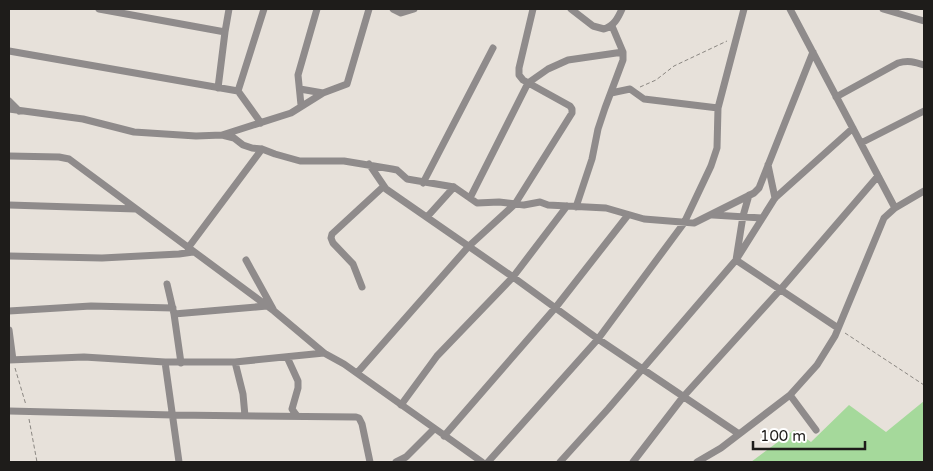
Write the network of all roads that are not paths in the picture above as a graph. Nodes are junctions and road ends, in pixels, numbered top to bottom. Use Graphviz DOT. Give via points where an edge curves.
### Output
graph roads {
  1 [pos="99,9"];
  2 [pos="229,9"];
  3 [pos="264,9"];
  4 [pos="317,9"];
  5 [pos="369,9"];
  6 [pos="393,9"];
  7 [pos="414,9"];
  8 [pos="533,9"];
  9 [pos="573,9"];
  10 [pos="622,9"];
  11 [pos="744,9"];
  12 [pos="790,9"];
  13 [pos="883,9"];
  14 [pos="924,21"];
  15 [pos="612,26"];
  16 [pos="225,32"];
  17 [pos="493,48"];
  18 [pos="9,51"];
  19 [pos="623,52"];
  20 [pos="812,52"];
  21 [pos="924,65"];
  22 [pos="528,83"];
  23 [pos="218,88"];
  24 [pos="300,89"];
  25 [pos="238,91"];
  26 [pos="323,93"];
  27 [pos="611,93"];
  28 [pos="836,97"];
  29 [pos="9,101"];
  30 [pos="301,105"];
  31 [pos="718,108"];
  32 [pos="9,110"];
  33 [pos="19,111"];
  34 [pos="924,111"];
  35 [pos="261,123"];
  36 [pos="852,128"];
  37 [pos="222,135"];
  38 [pos="860,143"];
  39 [pos="262,149"];
  40 [pos="9,156"];
  41 [pos="370,164"];
  42 [pos="768,164"];
  43 [pos="878,176"];
  44 [pos="423,183"];
  45 [pos="384,186"];
  46 [pos="454,188"];
  47 [pos="924,191"];
  48 [pos="749,195"];
  49 [pos="470,198"];
  50 [pos="775,198"];
  51 [pos="515,204"];
  52 [pos="9,205"];
  53 [pos="567,206"];
  54 [pos="576,207"];
  55 [pos="895,208"];
  56 [pos="137,209"];
  57 [pos="628,215"];
  58 [pos="710,215"];
  59 [pos="743,216"];
  60 [pos="427,217"];
  61 [pos="762,218"];
  62 [pos="684,223"];
  63 [pos="469,246"];
  64 [pos="191,250"];
  65 [pos="9,256"];
  66 [pos="246,260"];
  67 [pos="736,260"];
  68 [pos="513,277"];
  69 [pos="168,284"];
  70 [pos="362,288"];
  71 [pos="780,290"];
  72 [pos="267,306"];
  73 [pos="556,307"];
  74 [pos="9,311"];
  75 [pos="174,311"];
  76 [pos="274,311"];
  77 [pos="838,328"];
  78 [pos="9,330"];
  79 [pos="598,339"];
  80 [pos="324,353"];
  81 [pos="287,357"];
  82 [pos="11,360"];
  83 [pos="165,362"];
  84 [pos="235,362"];
  85 [pos="181,363"];
  86 [pos="642,368"];
  87 [pos="357,373"];
  88 [pos="790,395"];
  89 [pos="683,397"];
  90 [pos="401,405"];
  91 [pos="9,411"];
  92 [pos="173,415"];
  93 [pos="245,416"];
  94 [pos="297,416"];
  95 [pos="434,429"];
  96 [pos="816,430"];
  97 [pos="739,434"];
  98 [pos="444,436"];
  99 [pos="179,462"];
  100 [pos="370,462"];
  101 [pos="396,462"];
  102 [pos="482,462"];
  103 [pos="488,462"];
  104 [pos="560,462"];
  105 [pos="633,462"];
  106 [pos="697,462"];
  1 -- 16 [label="street"];
  2 -- 16 [label="street"];
  3 -- 25 [label="street"];
  4 -- 24 [label="street" via="298,75"];
  5 -- 26 [label="street" via="349,81"];
  6 -- 7 [label="street" via="401,13"];
  8 -- 22 [label="street" via="519,68 520,78"];
  9 -- 15 [label="street" via="593,26 604,29"];
  10 -- 15 [label="street"];
  11 -- 31 [label="street"];
  12 -- 20 [label="street"];
  13 -- 14 [label="street"];
  15 -- 19 [label="street"];
  16 -- 23 [label="street"];
  17 -- 44 [label="street"];
  18 -- 23 [label="street"];
  19 -- 22 [label="street" via="568,60"];
  19 -- 27 [label="street"];
  20 -- 28 [label="street"];
  20 -- 42 [label="street"];
  21 -- 28 [label="street" via="914,61 898,63"];
  22 -- 49 [label="street"];
  22 -- 51 [label="street" via="570,106 572,113"];
  23 -- 25 [label="street"];
  24 -- 26 [label="street"];
  24 -- 30 [label="street"];
  25 -- 35 [label="street"];
  26 -- 30 [label="street"];
  27 -- 31 [label="street" via="630,89 644,99"];
  27 -- 54 [label="street"];
  28 -- 36 [label="street"];
  29 -- 33 [label="street"];
  30 -- 35 [label="street" via="291,113"];
  31 -- 62 [label="street" via="718,142 711,166"];
  32 -- 33 [label="street"];
  33 -- 37 [label="street" via="83,119 134,132"];
  34 -- 38 [label="street"];
  35 -- 37 [label="street"];
  36 -- 38 [label="street"];
  36 -- 50 [label="street"];
  37 -- 39 [label="street" via="243,145"];
  38 -- 43 [label="street"];
  39 -- 41 [label="street" via="300,162"];
  39 -- 64 [label="street"];
  40 -- 56 [label="street" via="65,158"];
  41 -- 44 [label="street" via="397,170 407,179"];
  41 -- 45 [label="street"];
  42 -- 48 [label="street" via="759,188"];
  42 -- 50 [label="street"];
  43 -- 55 [label="street"];
  43 -- 71 [label="street"];
  44 -- 46 [label="street"];
  45 -- 60 [label="street"];
  45 -- 70 [label="street" via="331,238 353,264"];
  46 -- 49 [label="street"];
  46 -- 60 [label="street"];
  47 -- 55 [label="street"];
  48 -- 58 [label="street"];
  48 -- 59 [label="street"];
  49 -- 51 [label="street" via="476,203"];
  50 -- 61 [label="street"];
  51 -- 53 [label="street" via="540,202"];
  51 -- 63 [label="street"];
  52 -- 56 [label="street"];
  53 -- 54 [label="street"];
  53 -- 68 [label="street"];
  54 -- 57 [label="street" via="606,208"];
  55 -- 77 [label="street" via="884,218"];
  56 -- 64 [label="street"];
  57 -- 62 [label="street"];
  57 -- 73 [label="street"];
  58 -- 59 [label="street"];
  58 -- 62 [label="street" via="694,223"];
  59 -- 61 [label="street"];
  59 -- 67 [label="street"];
  60 -- 63 [label="street"];
  61 -- 67 [label="street"];
  62 -- 79 [label="street"];
  63 -- 68 [label="street"];
  63 -- 87 [label="street"];
  64 -- 65 [label="street" via="179,254 102,258"];
  64 -- 72 [label="street"];
  66 -- 76 [label="street"];
  67 -- 71 [label="street"];
  67 -- 86 [label="street"];
  68 -- 73 [label="street"];
  68 -- 90 [label="street" via="437,356"];
  69 -- 75 [label="street"];
  71 -- 77 [label="street"];
  71 -- 89 [label="street"];
  72 -- 75 [label="street"];
  72 -- 76 [label="street"];
  73 -- 79 [label="street"];
  73 -- 98 [label="street"];
  74 -- 75 [label="street" via="91,306"];
  75 -- 85 [label="street"];
  76 -- 80 [label="street"];
  77 -- 88 [label="street" via="817,365"];
  78 -- 82 [label="street"];
  79 -- 86 [label="street"];
  79 -- 103 [label="street"];
  80 -- 81 [label="street"];
  80 -- 87 [label="street"];
  81 -- 84 [label="street"];
  81 -- 94 [label="street" via="298,381 292,409"];
  82 -- 83 [label="street" via="84,358"];
  83 -- 85 [label="street"];
  83 -- 92 [label="street"];
  84 -- 85 [label="street"];
  84 -- 93 [label="street"];
  86 -- 89 [label="street"];
  86 -- 104 [label="street"];
  87 -- 90 [label="street"];
  88 -- 96 [label="street"];
  88 -- 97 [label="street"];
  89 -- 97 [label="street"];
  89 -- 105 [label="street"];
  90 -- 95 [label="street"];
  91 -- 92 [label="street"];
  92 -- 93 [label="street"];
  92 -- 99 [label="street"];
  93 -- 94 [label="street"];
  94 -- 100 [label="street" via="359,418"];
  95 -- 98 [label="street"];
  95 -- 101 [label="street" via="411,453"];
  97 -- 106 [label="street"];
  98 -- 102 [label="street"];
}
